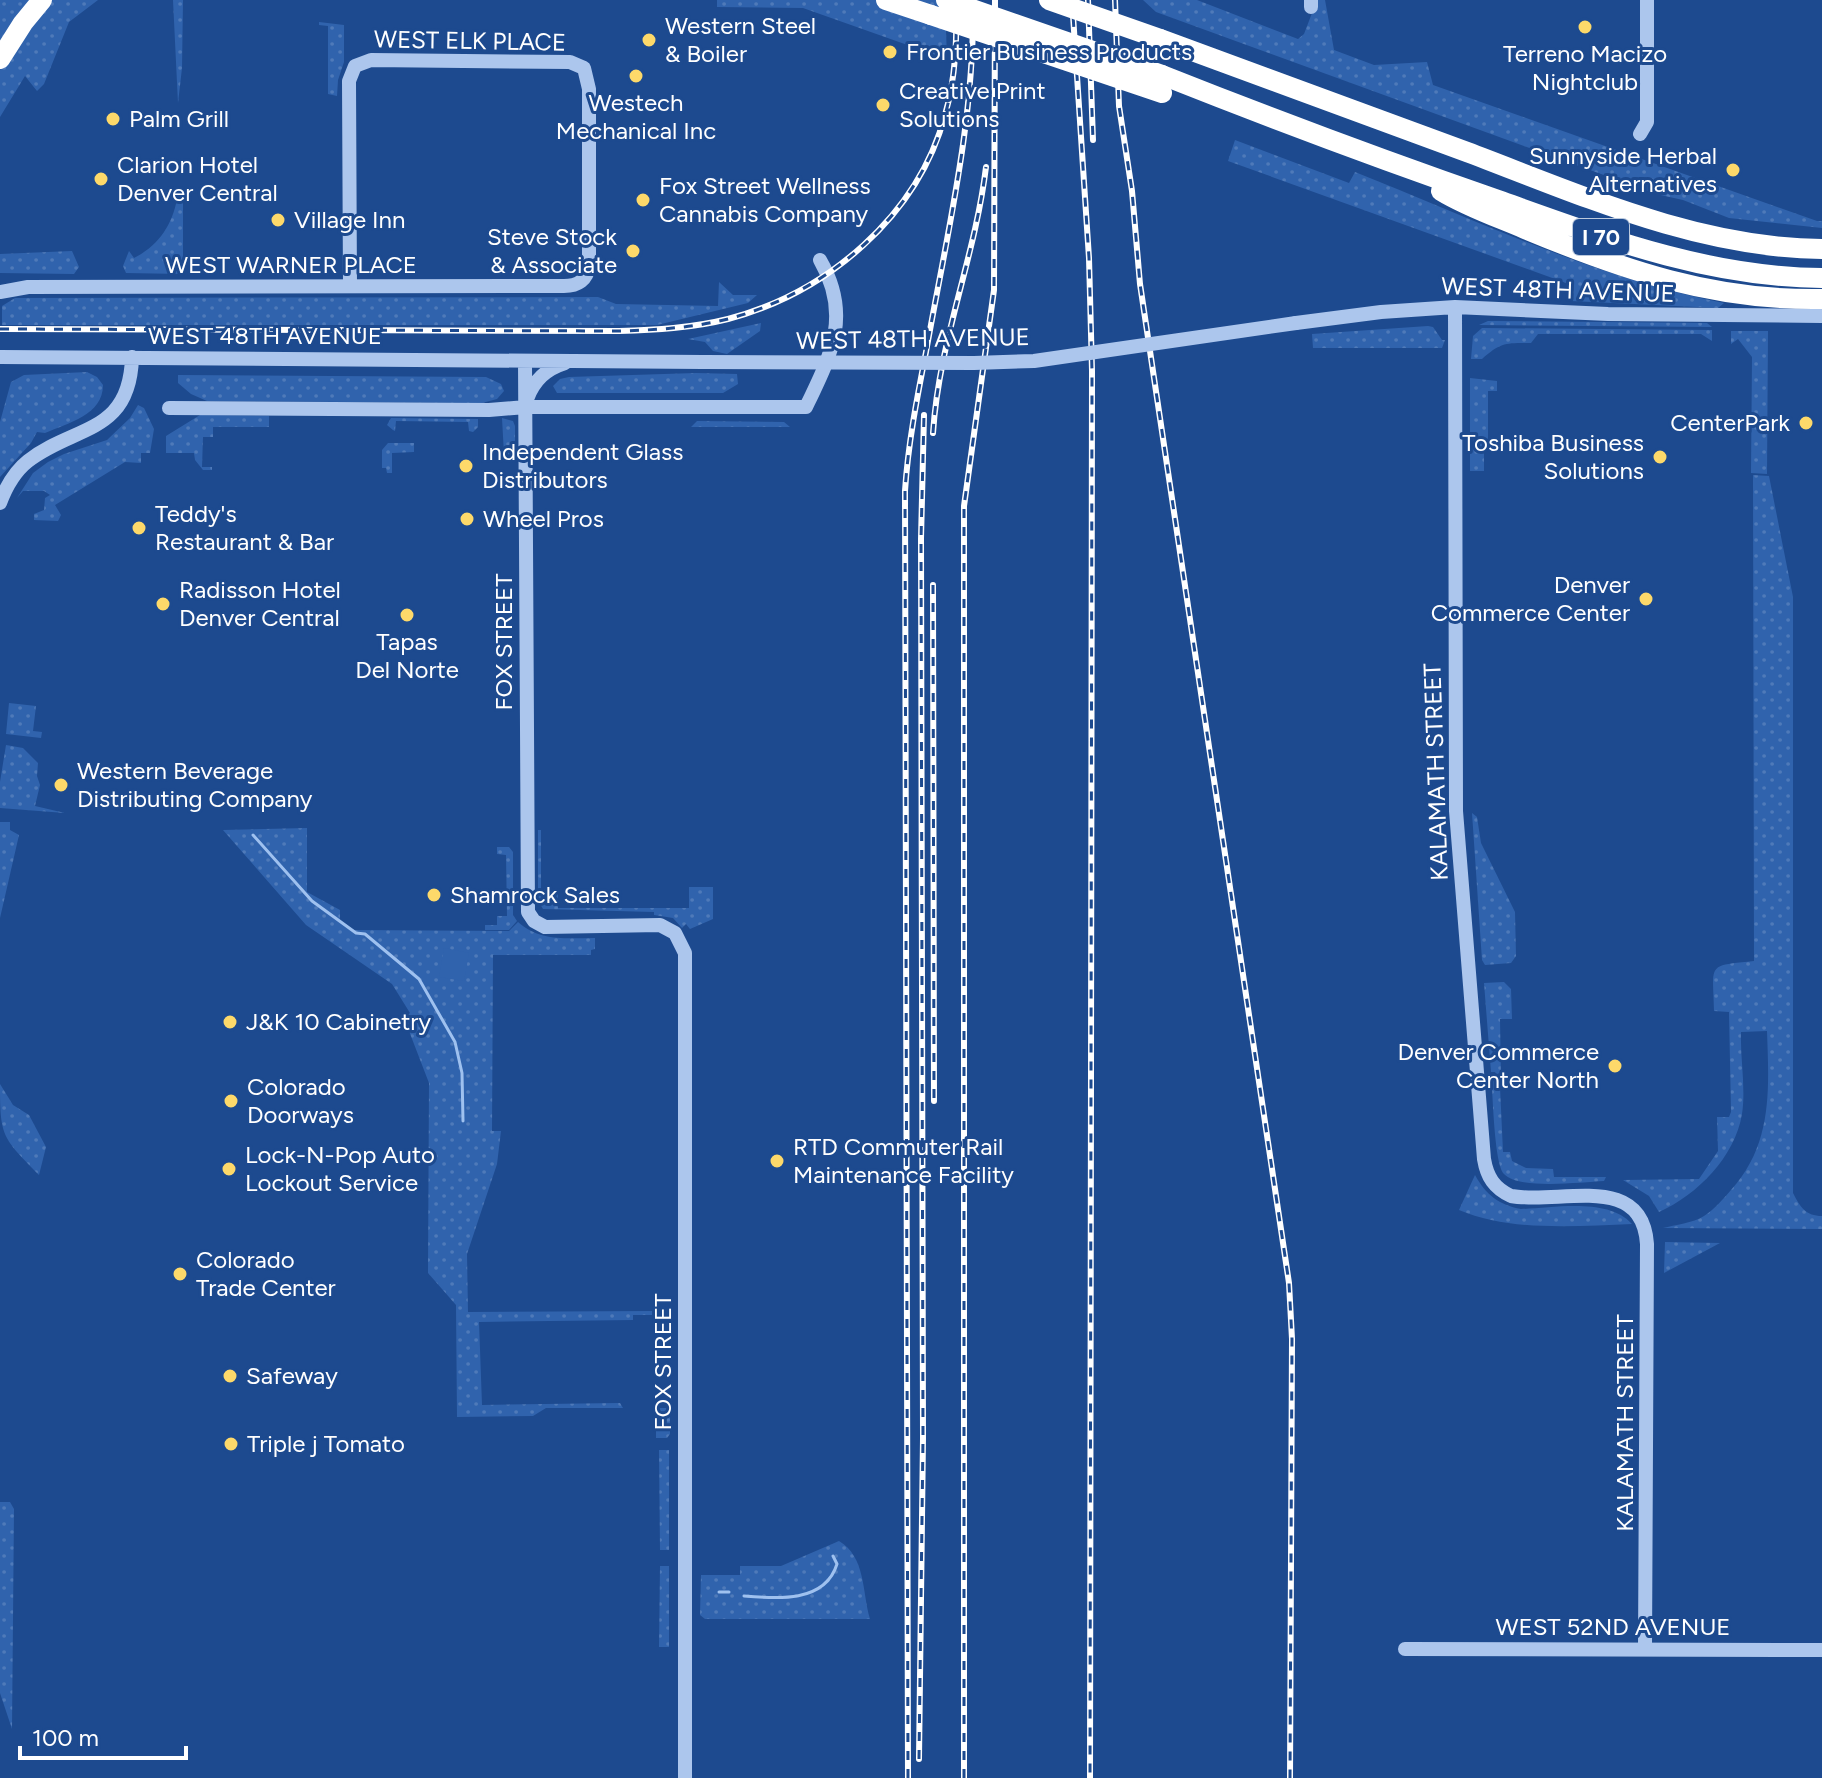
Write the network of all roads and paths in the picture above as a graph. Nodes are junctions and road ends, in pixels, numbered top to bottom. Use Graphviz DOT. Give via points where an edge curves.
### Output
graph roads {
  1 [pos="42,0"];
  2 [pos="886,0"];
  3 [pos="946,0"];
  4 [pos="1049,0"];
  5 [pos="1074,0"];
  6 [pos="1647,0"];
  7 [pos="1160,39"];
  8 [pos="0,59"];
  9 [pos="1162,84"];
  10 [pos="1640,134"];
  11 [pos="1389,162"];
  12 [pos="1822,247"];
  13 [pos="820,260"];
  14 [pos="1822,278"];
  15 [pos="582,282"];
  16 [pos="350,286"];
  17 [pos="0,292"];
  18 [pos="1822,299"];
  19 [pos="1455,307"];
  20 [pos="1822,316"];
  21 [pos="0,357"];
  22 [pos="132,357"];
  23 [pos="525,361"];
  24 [pos="573,361"];
  25 [pos="526,407"];
  26 [pos="169,408"];
  27 [pos="0,503"];
  28 [pos="1405,1649"];
  29 [pos="1645,1649"];
  30 [pos="1822,1650"];
  31 [pos="685,1778"];
  1 -- 8 [label="highway"];
  2 -- 9 [label="highway, bridge"];
  3 -- 9 [label="highway, I 70, bridge"];
  4 -- 7 [label="highway, I 70, bridge"];
  5 -- 7 [label="highway, bridge"];
  6 -- 10 [label="street" via="1647,122"];
  7 -- 12 [label="highway, I 70" via="1684,229 1729,239"];
  9 -- 11 [label="highway, I 70"];
  11 -- 14 [label="highway, I 70" via="1652,253 1726,270"];
  11 -- 18 [label="highway" via="1451,198 1652,276 1740,295"];
  13 -- 25 [label="street" via="835,296 832,353 806,407"];
  15 -- 16 [label="street, WEST WARNER PLACE"];
  15 -- 16 [label="street, WEST ELK PLACE" via="589,266 589,89 584,68 555,62 366,60 355,66 349,81"];
  16 -- 17 [label="street, WEST WARNER PLACE" via="28,287"];
  19 -- 20 [label="street, WEST 48TH AVENUE"];
  19 -- 24 [label="street, WEST 48TH AVENUE, bridge" via="1381,312 1025,361"];
  19 -- 29 [label="street, KALAMATH STREET" via="1456,811 1484,1159 1493,1184 1504,1193 1605,1197 1629,1204 1643,1222"];
  21 -- 22 [label="street, WEST 48TH AVENUE"];
  22 -- 23 [label="street, WEST 48TH AVENUE"];
  22 -- 27 [label="street" via="128,385 110,415 30,460"];
  23 -- 24 [label="street, WEST 48TH AVENUE"];
  23 -- 25 [label="street, FOX STREET"];
  24 -- 25 [label="street" via="542,375 531,388"];
  25 -- 26 [label="street"];
  25 -- 31 [label="street, FOX STREET" via="527,907 534,921 551,927 660,925 684,946"];
  28 -- 29 [label="street, WEST 52ND AVENUE"];
  29 -- 30 [label="street, WEST 52ND AVENUE"];
}
